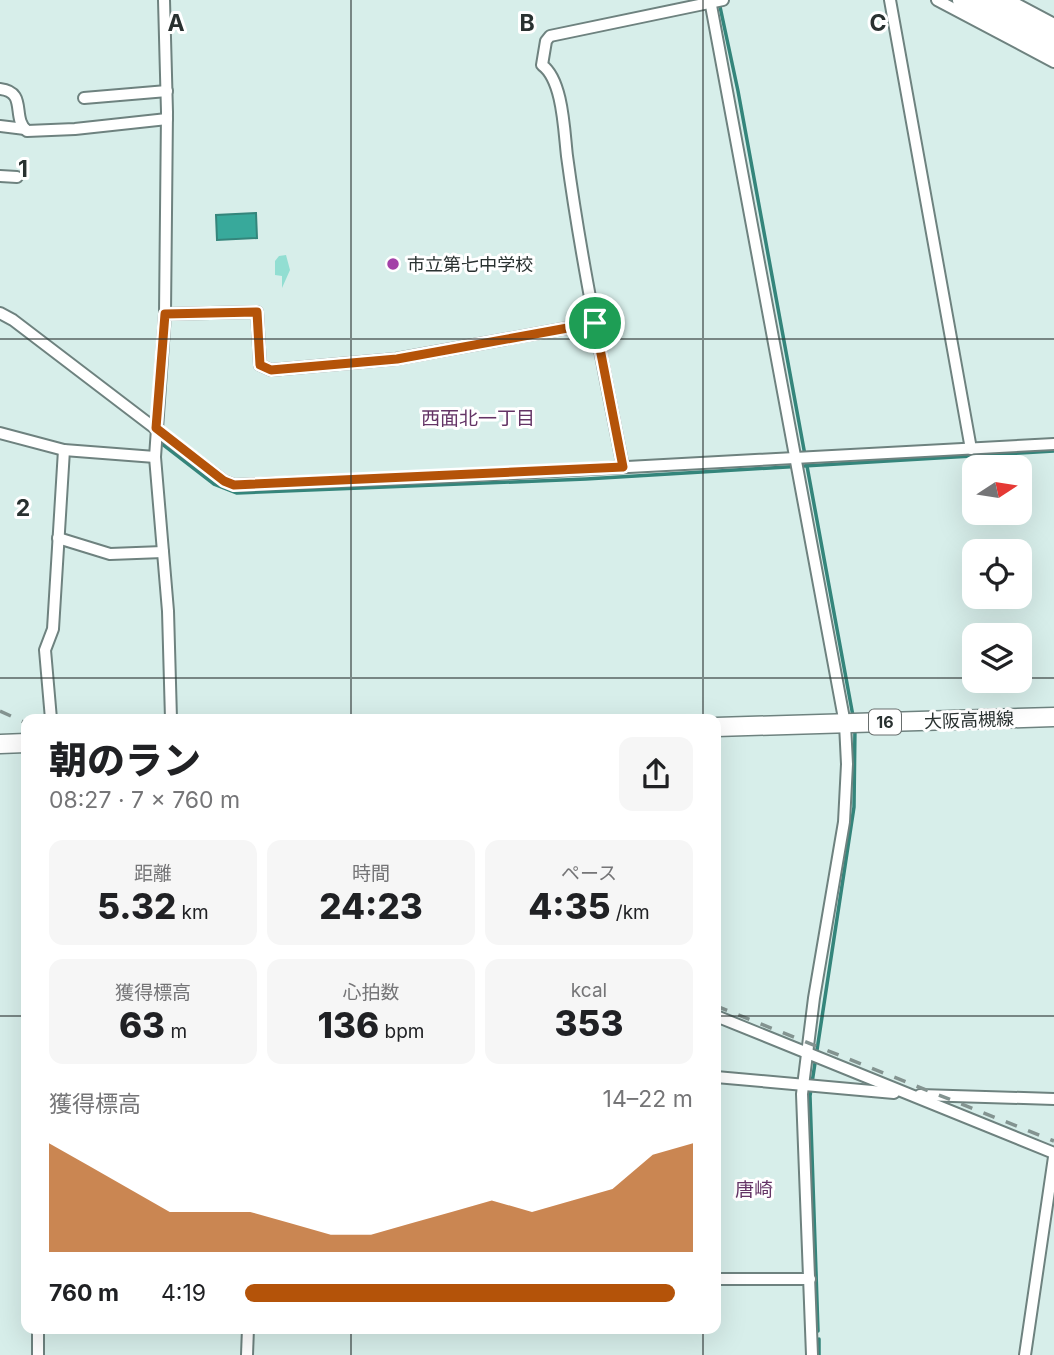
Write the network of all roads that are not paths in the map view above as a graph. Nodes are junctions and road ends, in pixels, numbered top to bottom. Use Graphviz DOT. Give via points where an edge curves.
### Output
graph roads {
  1 [pos="164,0"];
  2 [pos="723,0"];
  3 [pos="890,0"];
  4 [pos="937,0"];
  5 [pos="962,0"];
  6 [pos="989,0"];
  7 [pos="1009,0"];
  8 [pos="710,1"];
  9 [pos="1054,24"];
  10 [pos="1054,35"];
  11 [pos="1054,50"];
  12 [pos="1054,62"];
  13 [pos="0,89"];
  14 [pos="167,91"];
  15 [pos="84,98"];
  16 [pos="167,119"];
  17 [pos="0,126"];
  18 [pos="25,129"];
  19 [pos="0,176"];
  20 [pos="17,177"];
  21 [pos="0,313"];
  22 [pos="165,314"];
  23 [pos="595,323"];
  24 [pos="156,428"];
  25 [pos="0,433"];
  26 [pos="1054,444"];
  27 [pos="971,449"];
  28 [pos="64,450"];
  29 [pos="155,457"];
  30 [pos="796,458"];
  31 [pos="623,467"];
  32 [pos="58,538"];
  33 [pos="163,552"];
  34 [pos="51,714"];
  35 [pos="171,714"];
  36 [pos="1054,717"];
  37 [pos="845,724"];
  38 [pos="721,727"];
  39 [pos="21,743"];
  40 [pos="0,744"];
  41 [pos="721,1018"];
  42 [pos="808,1053"];
  43 [pos="721,1077"];
  44 [pos="804,1084"];
  45 [pos="909,1094"];
  46 [pos="1054,1099"];
  47 [pos="1054,1155"];
  48 [pos="721,1279"];
  49 [pos="810,1279"];
  50 [pos="38,1334"];
  51 [pos="248,1334"];
  52 [pos="38,1355"];
  53 [pos="247,1355"];
  54 [pos="812,1355"];
  55 [pos="1025,1355"];
  1 -- 14 [label="street"];
  2 -- 8 [label="street"];
  3 -- 27 [label="street"];
  4 -- 12 [label="street"];
  5 -- 11 [label="main road"];
  6 -- 10 [label="main road"];
  7 -- 9 [label="street"];
  8 -- 23 [label="street" via="550,36 546,41 542,65 550,71 561,105"];
  8 -- 30 [label="street"];
  13 -- 18 [label="street" via="18,100"];
  14 -- 15 [label="street"];
  14 -- 16 [label="street"];
  16 -- 18 [label="street" via="75,129"];
  16 -- 22 [label="street"];
  17 -- 18 [label="street"];
  19 -- 20 [label="street"];
  21 -- 24 [label="street"];
  22 -- 23 [label="street" via="257,312 260,365 271,370 397,359"];
  22 -- 24 [label="street"];
  23 -- 31 [label="street"];
  24 -- 29 [label="street"];
  24 -- 31 [label="street" via="234,485"];
  25 -- 28 [label="street"];
  26 -- 27 [label="street"];
  27 -- 30 [label="street"];
  28 -- 29 [label="street"];
  28 -- 32 [label="street"];
  29 -- 33 [label="street"];
  30 -- 31 [label="street"];
  30 -- 37 [label="street"];
  32 -- 33 [label="street" via="110,554"];
  32 -- 34 [label="street" via="52,629 46,650"];
  33 -- 35 [label="street"];
  36 -- 37 [label="main road, 大阪高槻線 / 16"];
  37 -- 38 [label="main road, 大阪高槻線 / 16"];
  37 -- 42 [label="street" via="844,822"];
  39 -- 40 [label="main road"];
  41 -- 42 [label="street"];
  42 -- 44 [label="street"];
  42 -- 45 [label="street"];
  43 -- 44 [label="street"];
  44 -- 45 [label="street"];
  44 -- 49 [label="street"];
  45 -- 46 [label="street"];
  45 -- 47 [label="street"];
  47 -- 55 [label="street"];
  48 -- 49 [label="street"];
  49 -- 54 [label="street"];
  50 -- 52 [label="street"];
  51 -- 53 [label="street"];
}
